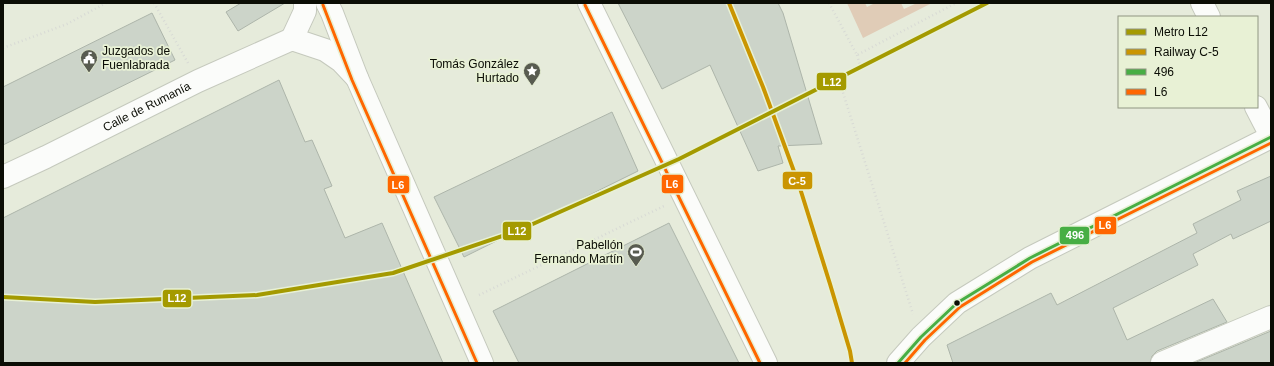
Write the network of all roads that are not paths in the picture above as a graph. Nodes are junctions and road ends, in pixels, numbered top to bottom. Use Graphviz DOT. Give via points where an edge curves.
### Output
graph roads {
  1 [pos="305,3"];
  2 [pos="327,3"];
  3 [pos="589,3"];
  4 [pos="1202,3"];
  5 [pos="1209,16"];
  6 [pos="292,39"];
  7 [pos="357,78"];
  8 [pos="1257,108"];
  9 [pos="1271,136"];
  10 [pos="3,177"];
  11 [pos="1271,317"];
  12 [pos="482,363"];
  13 [pos="766,363"];
  14 [pos="898,363"];
  15 [pos="1162,363"];
  1 -- 6 [label="street" via="305,11"];
  2 -- 7 [label="street"];
  3 -- 13 [label="street"];
  4 -- 5 [label="street"];
  6 -- 7 [label="street" via="325,50 341,61"];
  6 -- 10 [label="street, Calle de Rumanía" via="198,81"];
  7 -- 12 [label="street"];
  8 -- 9 [label="street"];
  9 -- 14 [label="street" via="1030,258 957,303"];
  11 -- 15 [label="street"];
}
